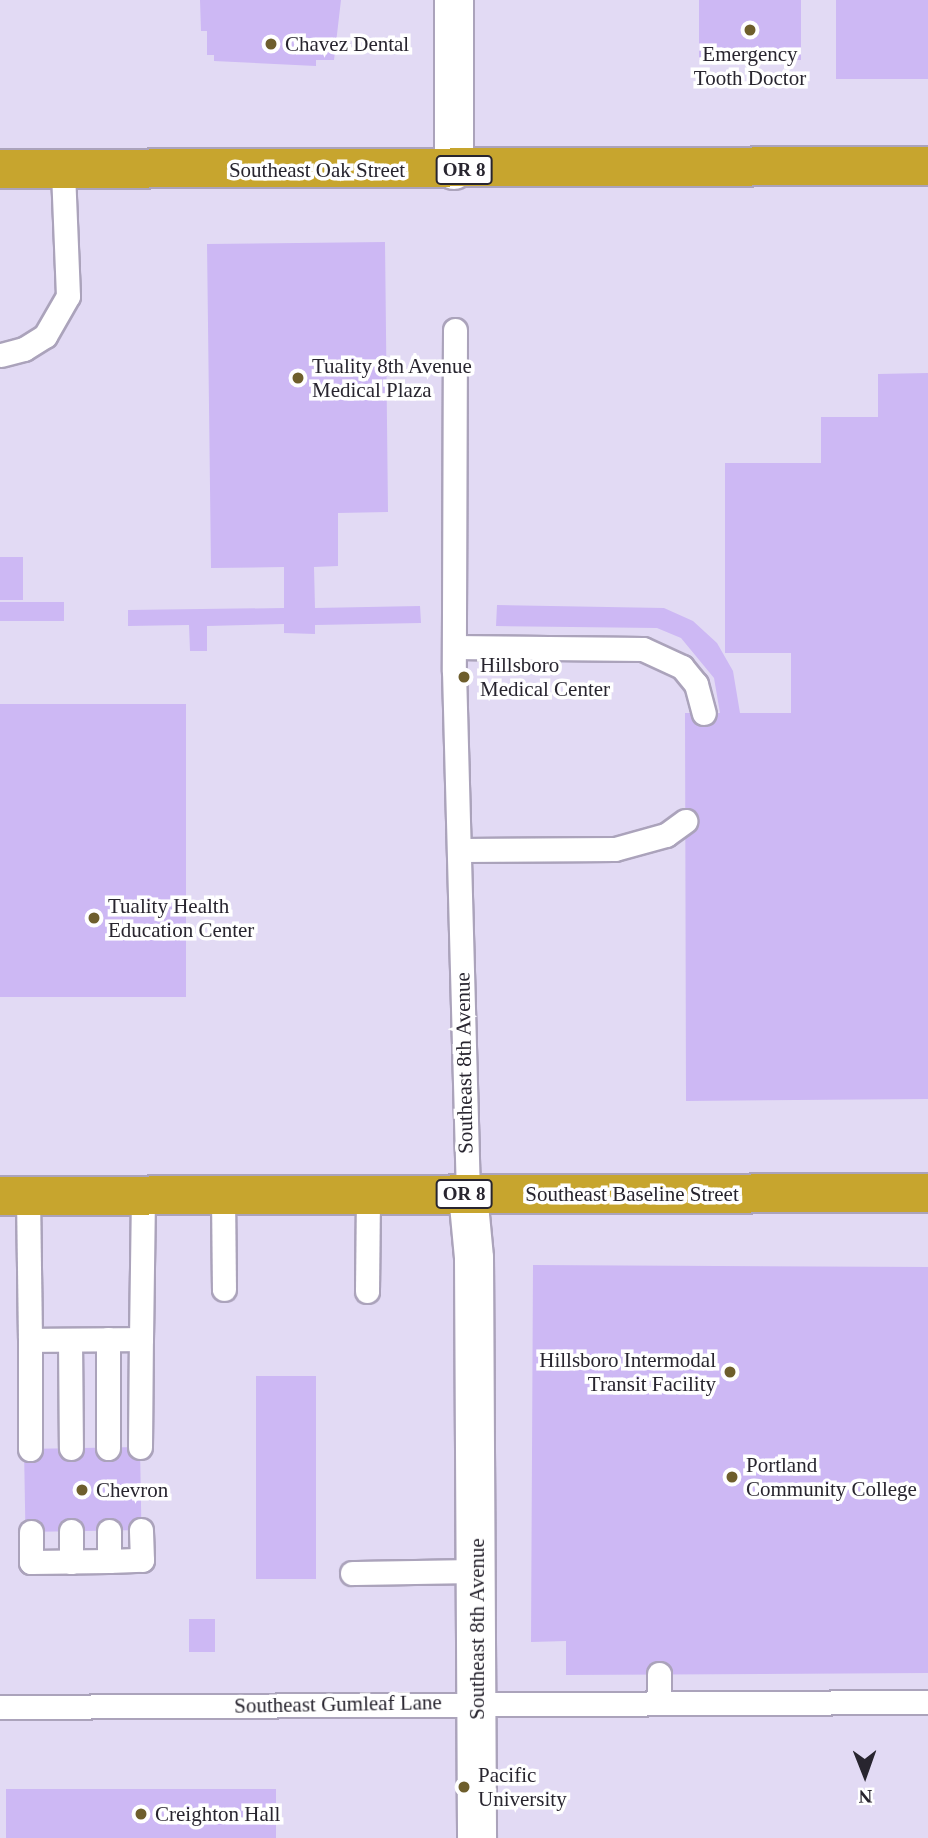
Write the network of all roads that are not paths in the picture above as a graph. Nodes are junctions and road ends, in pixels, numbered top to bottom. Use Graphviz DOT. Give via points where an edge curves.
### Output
graph roads {
  1 [pos="454,0"];
  2 [pos="928,166"];
  3 [pos="0,169"];
  4 [pos="63,169"];
  5 [pos="454,170"];
  6 [pos="454,330"];
  7 [pos="1,355"];
  8 [pos="454,648"];
  9 [pos="704,713"];
  10 [pos="685,821"];
  11 [pos="462,850"];
  12 [pos="928,1193"];
  13 [pos="368,1194"];
  14 [pos="468,1194"];
  15 [pos="223,1195"];
  16 [pos="14,1196"];
  17 [pos="143,1196"];
  18 [pos="224,1289"];
  19 [pos="367,1291"];
  20 [pos="108,1339"];
  21 [pos="141,1339"];
  22 [pos="30,1340"];
  23 [pos="70,1340"];
  24 [pos="140,1447"];
  25 [pos="71,1448"];
  26 [pos="108,1448"];
  27 [pos="30,1449"];
  28 [pos="141,1530"];
  29 [pos="71,1531"];
  30 [pos="109,1531"];
  31 [pos="31,1532"];
  32 [pos="109,1561"];
  33 [pos="71,1562"];
  34 [pos="477,1571"];
  35 [pos="352,1573"];
  36 [pos="659,1674"];
  37 [pos="928,1702"];
  38 [pos="478,1703"];
  39 [pos="659,1703"];
  40 [pos="0,1707"];
  41 [pos="477,1838"];
  1 -- 5 [label="street"];
  2 -- 5 [label="highway, Southeast Oak Street / OR 8"];
  3 -- 4 [label="highway, Southeast Oak Street / OR 8"];
  4 -- 5 [label="highway, Southeast Oak Street / OR 8"];
  4 -- 7 [label="lane" via="68,296 45,336 24,349"];
  6 -- 8 [label="lane, Southeast 8th Avenue"];
  8 -- 9 [label="lane" via="643,649 682,667 696,684"];
  8 -- 11 [label="lane, Southeast 8th Avenue"];
  10 -- 11 [label="lane" via="666,835 615,849"];
  11 -- 14 [label="lane, Southeast 8th Avenue" via="463,1128"];
  12 -- 14 [label="highway, Southeast Baseline Street / OR 8"];
  13 -- 14 [label="highway, Southeast Baseline Street / OR 8"];
  13 -- 15 [label="highway, Southeast Baseline Street / OR 8"];
  13 -- 19 [label="lane"];
  14 -- 34 [label="street, Southeast 8th Avenue" via="474,1258"];
  15 -- 17 [label="highway, Southeast Baseline Street / OR 8"];
  15 -- 18 [label="lane"];
  16 -- 17 [label="highway, Southeast Baseline Street / OR 8"];
  16 -- 22 [label="lane"];
  17 -- 21 [label="lane"];
  20 -- 21 [label="lane"];
  20 -- 23 [label="lane"];
  20 -- 26 [label="lane"];
  21 -- 24 [label="lane"];
  22 -- 23 [label="lane"];
  22 -- 27 [label="lane"];
  23 -- 25 [label="lane"];
  28 -- 32 [label="lane" via="142,1560"];
  29 -- 33 [label="lane"];
  30 -- 32 [label="lane"];
  31 -- 33 [label="lane" via="31,1562"];
  32 -- 33 [label="lane"];
  34 -- 35 [label="lane"];
  34 -- 38 [label="street, Southeast 8th Avenue"];
  36 -- 39 [label="lane"];
  37 -- 39 [label="lane, Southeast Gumleaf Lane"];
  38 -- 39 [label="lane, Southeast Gumleaf Lane"];
  38 -- 40 [label="lane, Southeast Gumleaf Lane"];
  38 -- 41 [label="street, Southeast 8th Avenue"];
}
